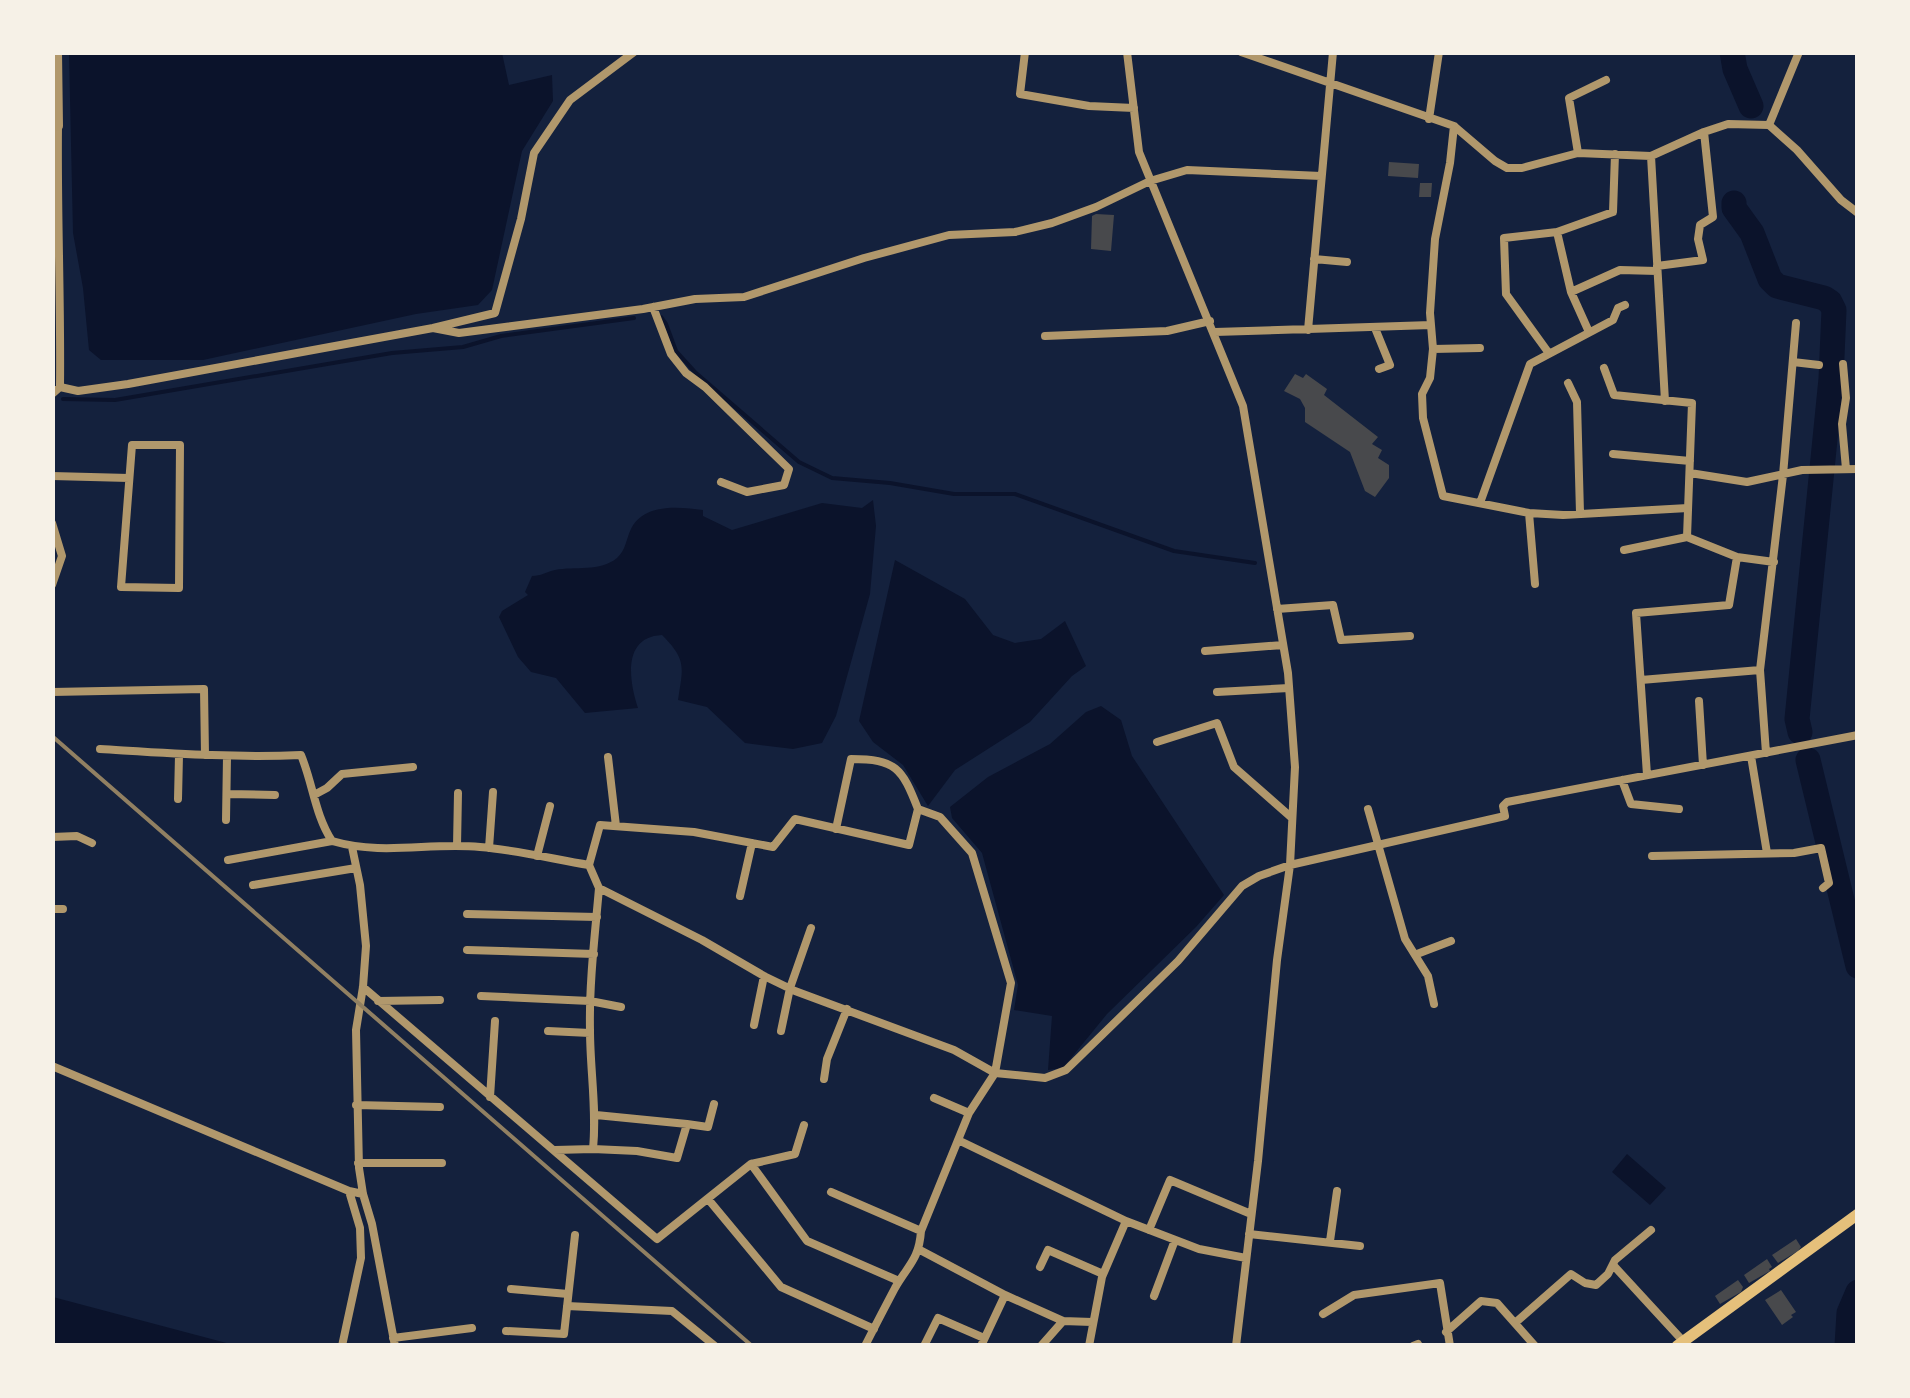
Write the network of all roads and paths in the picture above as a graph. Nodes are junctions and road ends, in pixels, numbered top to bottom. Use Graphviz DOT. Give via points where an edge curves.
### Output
graph roads {
  1 [pos="57,52"];
  2 [pos="634,52"];
  3 [pos="1025,52"];
  4 [pos="1127,52"];
  5 [pos="1240,52"];
  6 [pos="1333,52"];
  7 [pos="1439,52"];
  8 [pos="1799,52"];
  9 [pos="1606,80"];
  10 [pos="1329,83"];
  11 [pos="1134,108"];
  12 [pos="1428,119"];
  13 [pos="1769,125"];
  14 [pos="58,126"];
  15 [pos="1454,126"];
  16 [pos="1704,132"];
  17 [pos="1578,153"];
  18 [pos="1615,154"];
  19 [pos="1651,156"];
  20 [pos="1321,176"];
  21 [pos="1150,181"];
  22 [pos="1858,213"];
  23 [pos="1556,232"];
  24 [pos="1314,259"];
  25 [pos="1348,262"];
  26 [pos="1657,269"];
  27 [pos="1572,292"];
  28 [pos="1625,305"];
  29 [pos="653,307"];
  30 [pos="1210,321"];
  31 [pos="1796,323"];
  32 [pos="1431,325"];
  33 [pos="432,328"];
  34 [pos="1376,328"];
  35 [pos="1308,330"];
  36 [pos="1214,332"];
  37 [pos="1589,332"];
  38 [pos="1045,336"];
  39 [pos="1480,348"];
  40 [pos="1434,349"];
  41 [pos="1548,352"];
  42 [pos="1793,362"];
  43 [pos="1843,364"];
  44 [pos="1819,365"];
  45 [pos="1604,368"];
  46 [pos="1380,369"];
  47 [pos="1568,383"];
  48 [pos="56,390"];
  49 [pos="1665,401"];
  50 [pos="1613,454"];
  51 [pos="1690,461"];
  52 [pos="1846,469"];
  53 [pos="1858,469"];
  54 [pos="1690,473"];
  55 [pos="1783,475"];
  56 [pos="52,476"];
  57 [pos="129,478"];
  58 [pos="721,482"];
  59 [pos="1480,503"];
  60 [pos="1688,508"];
  61 [pos="1580,512"];
  62 [pos="1529,514"];
  63 [pos="52,523"];
  64 [pos="1687,537"];
  65 [pos="1624,550"];
  66 [pos="1736,557"];
  67 [pos="1774,562"];
  68 [pos="52,584"];
  69 [pos="1535,584"];
  70 [pos="1277,609"];
  71 [pos="1410,636"];
  72 [pos="1283,645"];
  73 [pos="1205,651"];
  74 [pos="1760,670"];
  75 [pos="1640,680"];
  76 [pos="1289,688"];
  77 [pos="52,692"];
  78 [pos="1217,692"];
  79 [pos="1699,700"];
  80 [pos="1858,736"];
  81 [pos="1157,742"];
  82 [pos="100,750"];
  83 [pos="1766,753"];
  84 [pos="179,754"];
  85 [pos="204,755"];
  86 [pos="377,756"];
  87 [pos="1750,756"];
  88 [pos="227,757"];
  89 [pos="608,757"];
  90 [pos="1702,764"];
  91 [pos="414,767"];
  92 [pos="378,770"];
  93 [pos="1647,775"];
  94 [pos="1622,780"];
  95 [pos="492,792"];
  96 [pos="227,794"];
  97 [pos="458,794"];
  98 [pos="274,795"];
  99 [pos="314,795"];
  100 [pos="178,799"];
  101 [pos="550,806"];
  102 [pos="918,809"];
  103 [pos="1368,809"];
  104 [pos="1679,809"];
  105 [pos="1292,818"];
  106 [pos="226,820"];
  107 [pos="616,826"];
  108 [pos="836,828"];
  109 [pos="52,838"];
  110 [pos="332,841"];
  111 [pos="92,843"];
  112 [pos="752,843"];
  113 [pos="1378,844"];
  114 [pos="457,846"];
  115 [pos="352,847"];
  116 [pos="490,848"];
  117 [pos="1768,854"];
  118 [pos="537,856"];
  119 [pos="1652,856"];
  120 [pos="228,860"];
  121 [pos="588,864"];
  122 [pos="1290,866"];
  123 [pos="356,868"];
  124 [pos="253,885"];
  125 [pos="599,888"];
  126 [pos="1823,888"];
  127 [pos="740,896"];
  128 [pos="52,909"];
  129 [pos="64,909"];
  130 [pos="466,914"];
  131 [pos="597,917"];
  132 [pos="810,928"];
  133 [pos="1452,942"];
  134 [pos="467,950"];
  135 [pos="594,954"];
  136 [pos="1417,954"];
  137 [pos="764,976"];
  138 [pos="363,987"];
  139 [pos="790,988"];
  140 [pos="480,996"];
  141 [pos="440,1000"];
  142 [pos="378,1001"];
  143 [pos="590,1001"];
  144 [pos="1434,1004"];
  145 [pos="621,1008"];
  146 [pos="848,1009"];
  147 [pos="495,1021"];
  148 [pos="754,1025"];
  149 [pos="548,1031"];
  150 [pos="780,1031"];
  151 [pos="590,1032"];
  152 [pos="52,1066"];
  153 [pos="996,1073"];
  154 [pos="824,1079"];
  155 [pos="490,1098"];
  156 [pos="934,1098"];
  157 [pos="714,1104"];
  158 [pos="356,1105"];
  159 [pos="440,1107"];
  160 [pos="969,1113"];
  161 [pos="596,1115"];
  162 [pos="688,1124"];
  163 [pos="804,1125"];
  164 [pos="958,1140"];
  165 [pos="593,1149"];
  166 [pos="553,1150"];
  167 [pos="358,1163"];
  168 [pos="442,1164"];
  169 [pos="751,1164"];
  170 [pos="349,1191"];
  171 [pos="1337,1191"];
  172 [pos="831,1192"];
  173 [pos="363,1194"];
  174 [pos="708,1199"];
  175 [pos="1252,1214"];
  176 [pos="1858,1214"];
  177 [pos="1126,1220"];
  178 [pos="1149,1230"];
  179 [pos="1651,1230"];
  180 [pos="921,1231"];
  181 [pos="1249,1234"];
  182 [pos="575,1235"];
  183 [pos="1175,1240"];
  184 [pos="1330,1241"];
  185 [pos="1360,1246"];
  186 [pos="920,1250"];
  187 [pos="1246,1258"];
  188 [pos="1614,1266"];
  189 [pos="1040,1267"];
  190 [pos="1104,1274"];
  191 [pos="899,1281"];
  192 [pos="511,1289"];
  193 [pos="568,1294"];
  194 [pos="1005,1296"];
  195 [pos="1154,1296"];
  196 [pos="567,1306"];
  197 [pos="1323,1314"];
  198 [pos="1063,1321"];
  199 [pos="1092,1322"];
  200 [pos="1515,1323"];
  201 [pos="472,1328"];
  202 [pos="874,1328"];
  203 [pos="506,1331"];
  204 [pos="1446,1332"];
  205 [pos="394,1342"];
  206 [pos="982,1342"];
  207 [pos="1680,1344"];
  208 [pos="342,1346"];
  209 [pos="715,1346"];
  210 [pos="866,1346"];
  211 [pos="924,1346"];
  212 [pos="1041,1346"];
  213 [pos="1089,1346"];
  214 [pos="1236,1346"];
  215 [pos="1450,1346"];
  216 [pos="1535,1346"];
  1 -- 14 [label="street"];
  2 -- 33 [label="street" via="570,100 534,153 495,313"];
  3 -- 11 [label="street" via="1020,94"];
  4 -- 11 [label="street"];
  5 -- 10 [label="street"];
  6 -- 10 [label="street"];
  7 -- 12 [label="street"];
  8 -- 13 [label="street"];
  9 -- 17 [label="street" via="1568,98"];
  10 -- 12 [label="street"];
  10 -- 20 [label="street"];
  11 -- 21 [label="street"];
  12 -- 15 [label="street"];
  13 -- 16 [label="street" via="1728,124"];
  13 -- 22 [label="street"];
  14 -- 48 [label="street"];
  15 -- 17 [label="street" via="1507,168"];
  15 -- 32 [label="street"];
  16 -- 19 [label="street"];
  16 -- 26 [label="street" via="1713,218 1700,226 1703,260"];
  17 -- 18 [label="street"];
  18 -- 19 [label="street"];
  18 -- 23 [label="street" via="1613,212"];
  19 -- 26 [label="street"];
  20 -- 21 [label="street" via="1188,170"];
  20 -- 24 [label="street"];
  21 -- 29 [label="street" via="1052,223 950,235 744,296"];
  21 -- 30 [label="street"];
  23 -- 27 [label="street"];
  23 -- 41 [label="street" via="1504,238 1506,294"];
  24 -- 25 [label="street"];
  24 -- 35 [label="street"];
  26 -- 27 [label="street" via="1620,270"];
  26 -- 49 [label="street"];
  27 -- 37 [label="street"];
  28 -- 37 [label="street"];
  29 -- 33 [label="street" via="459,333"];
  29 -- 58 [label="street" via="686,374 790,469 784,484 746,492"];
  30 -- 36 [label="street"];
  30 -- 38 [label="street" via="1168,332"];
  31 -- 42 [label="street"];
  32 -- 34 [label="street"];
  32 -- 40 [label="street"];
  33 -- 48 [label="street" via="128,384"];
  34 -- 35 [label="street"];
  34 -- 46 [label="street" via="1390,365"];
  35 -- 36 [label="street"];
  36 -- 70 [label="street" via="1243,406"];
  37 -- 41 [label="street"];
  39 -- 40 [label="street"];
  40 -- 59 [label="street" via="1422,394 1443,496"];
  41 -- 59 [label="street" via="1530,364"];
  42 -- 44 [label="street"];
  42 -- 55 [label="street"];
  43 -- 52 [label="street"];
  45 -- 49 [label="street" via="1614,395"];
  47 -- 61 [label="street" via="1577,402"];
  49 -- 51 [label="street" via="1692,403"];
  50 -- 51 [label="street"];
  51 -- 54 [label="street"];
  52 -- 53 [label="street"];
  52 -- 55 [label="street"];
  54 -- 55 [label="street" via="1747,482"];
  54 -- 60 [label="street"];
  55 -- 67 [label="street"];
  56 -- 57 [label="street"];
  57 -- 57 [label="street" via="132,445 180,444 179,588 121,587"];
  59 -- 62 [label="street"];
  60 -- 61 [label="street"];
  60 -- 64 [label="street"];
  61 -- 62 [label="street"];
  62 -- 69 [label="street"];
  63 -- 68 [label="street" via="62,556"];
  64 -- 65 [label="street"];
  64 -- 66 [label="street"];
  66 -- 67 [label="street"];
  66 -- 75 [label="street" via="1729,606 1636,614"];
  67 -- 74 [label="street"];
  70 -- 71 [label="street" via="1333,605 1341,640"];
  70 -- 72 [label="street"];
  72 -- 73 [label="street"];
  72 -- 76 [label="street"];
  74 -- 75 [label="street"];
  74 -- 83 [label="street"];
  75 -- 93 [label="street"];
  76 -- 78 [label="street"];
  76 -- 105 [label="street"];
  77 -- 85 [label="street" via="204,689"];
  79 -- 90 [label="street"];
  80 -- 83 [label="street"];
  81 -- 105 [label="street" via="1217,723 1234,768"];
  82 -- 84 [label="street"];
  83 -- 87 [label="street"];
  84 -- 85 [label="street"];
  84 -- 100 [label="street"];
  85 -- 88 [label="street"];
  86 -- 92 [label="street"];
  87 -- 90 [label="street"];
  87 -- 117 [label="street"];
  88 -- 96 [label="street"];
  88 -- 99 [label="street" via="301,755"];
  89 -- 107 [label="street"];
  90 -- 93 [label="street"];
  91 -- 92 [label="street"];
  92 -- 99 [label="street" via="342,774"];
  93 -- 94 [label="street"];
  94 -- 104 [label="street" via="1631,804"];
  94 -- 113 [label="street" via="1507,802 1505,816"];
  95 -- 116 [label="street"];
  96 -- 98 [label="street"];
  96 -- 106 [label="street"];
  97 -- 114 [label="street"];
  99 -- 110 [label="street"];
  101 -- 118 [label="street"];
  102 -- 108 [label="street" via="909,845"];
  102 -- 108 [label="street" via="896,768 879,759 851,758"];
  102 -- 153 [label="street" via="940,817 972,853 978,871 1010,983"];
  103 -- 113 [label="street"];
  105 -- 122 [label="street"];
  107 -- 112 [label="street"];
  107 -- 121 [label="street" via="600,825"];
  108 -- 112 [label="street" via="795,819 773,847"];
  109 -- 111 [label="street" via="77,836"];
  110 -- 115 [label="street"];
  110 -- 120 [label="street"];
  112 -- 127 [label="street"];
  113 -- 122 [label="street"];
  113 -- 136 [label="street" via="1405,939"];
  114 -- 115 [label="street"];
  114 -- 116 [label="street"];
  115 -- 123 [label="street"];
  116 -- 118 [label="street"];
  117 -- 119 [label="street"];
  117 -- 126 [label="street" via="1822,848 1830,883"];
  118 -- 121 [label="street"];
  121 -- 125 [label="street"];
  122 -- 153 [label="street" via="1242,886 1178,961 1066,1070 1045,1078"];
  122 -- 175 [label="street"];
  123 -- 124 [label="street"];
  123 -- 138 [label="street" via="365,922"];
  125 -- 131 [label="street"];
  125 -- 137 [label="street"];
  128 -- 129 [label="street"];
  130 -- 131 [label="street"];
  131 -- 135 [label="street"];
  132 -- 139 [label="street"];
  133 -- 136 [label="street"];
  134 -- 135 [label="street"];
  135 -- 143 [label="street"];
  136 -- 144 [label="street"];
  137 -- 139 [label="street"];
  137 -- 148 [label="street"];
  138 -- 142 [label="street"];
  138 -- 158 [label="street"];
  139 -- 146 [label="street"];
  139 -- 150 [label="street"];
  140 -- 143 [label="street"];
  141 -- 142 [label="street"];
  142 -- 155 [label="street"];
  143 -- 145 [label="street"];
  143 -- 151 [label="street"];
  146 -- 153 [label="street"];
  146 -- 154 [label="street"];
  147 -- 155 [label="street"];
  149 -- 151 [label="street"];
  151 -- 161 [label="street"];
  152 -- 170 [label="street"];
  153 -- 160 [label="street"];
  155 -- 166 [label="street"];
  156 -- 160 [label="street"];
  157 -- 162 [label="street" via="708,1127"];
  158 -- 159 [label="street"];
  158 -- 167 [label="street"];
  160 -- 164 [label="street"];
  161 -- 162 [label="street"];
  161 -- 165 [label="street"];
  162 -- 165 [label="street" via="677,1158"];
  163 -- 169 [label="street" via="795,1154"];
  164 -- 177 [label="street"];
  164 -- 180 [label="street"];
  165 -- 166 [label="street"];
  166 -- 174 [label="street" via="657,1238"];
  167 -- 168 [label="street"];
  167 -- 173 [label="street"];
  169 -- 174 [label="street"];
  169 -- 191 [label="street" via="807,1241"];
  170 -- 173 [label="street"];
  170 -- 208 [label="street" via="361,1258"];
  171 -- 184 [label="street"];
  172 -- 180 [label="street"];
  173 -- 205 [label="street"];
  174 -- 202 [label="street" via="781,1287"];
  175 -- 178 [label="street" via="1170,1180"];
  175 -- 181 [label="street"];
  176 -- 207 [label="main road"];
  177 -- 178 [label="street"];
  177 -- 190 [label="street"];
  178 -- 183 [label="street"];
  179 -- 188 [label="street"];
  180 -- 186 [label="street"];
  181 -- 184 [label="street"];
  181 -- 187 [label="street"];
  182 -- 193 [label="street"];
  183 -- 187 [label="street"];
  183 -- 195 [label="street"];
  184 -- 185 [label="street"];
  186 -- 191 [label="street"];
  186 -- 194 [label="street"];
  187 -- 214 [label="street"];
  188 -- 200 [label="street" via="1596,1284 1571,1274"];
  188 -- 207 [label="street"];
  189 -- 190 [label="street" via="1048,1250"];
  190 -- 199 [label="street"];
  191 -- 202 [label="street"];
  192 -- 193 [label="street"];
  193 -- 196 [label="street"];
  194 -- 198 [label="street"];
  194 -- 206 [label="street"];
  196 -- 203 [label="street" via="564,1334"];
  196 -- 209 [label="street" via="672,1311"];
  197 -- 204 [label="street" via="1354,1295 1440,1283"];
  198 -- 199 [label="street"];
  198 -- 212 [label="street"];
  199 -- 213 [label="street"];
  200 -- 204 [label="street" via="1497,1303 1481,1301"];
  200 -- 216 [label="street"];
  201 -- 205 [label="street"];
  202 -- 210 [label="street"];
  204 -- 215 [label="street"];
  206 -- 211 [label="street" via="938,1318"];
}
